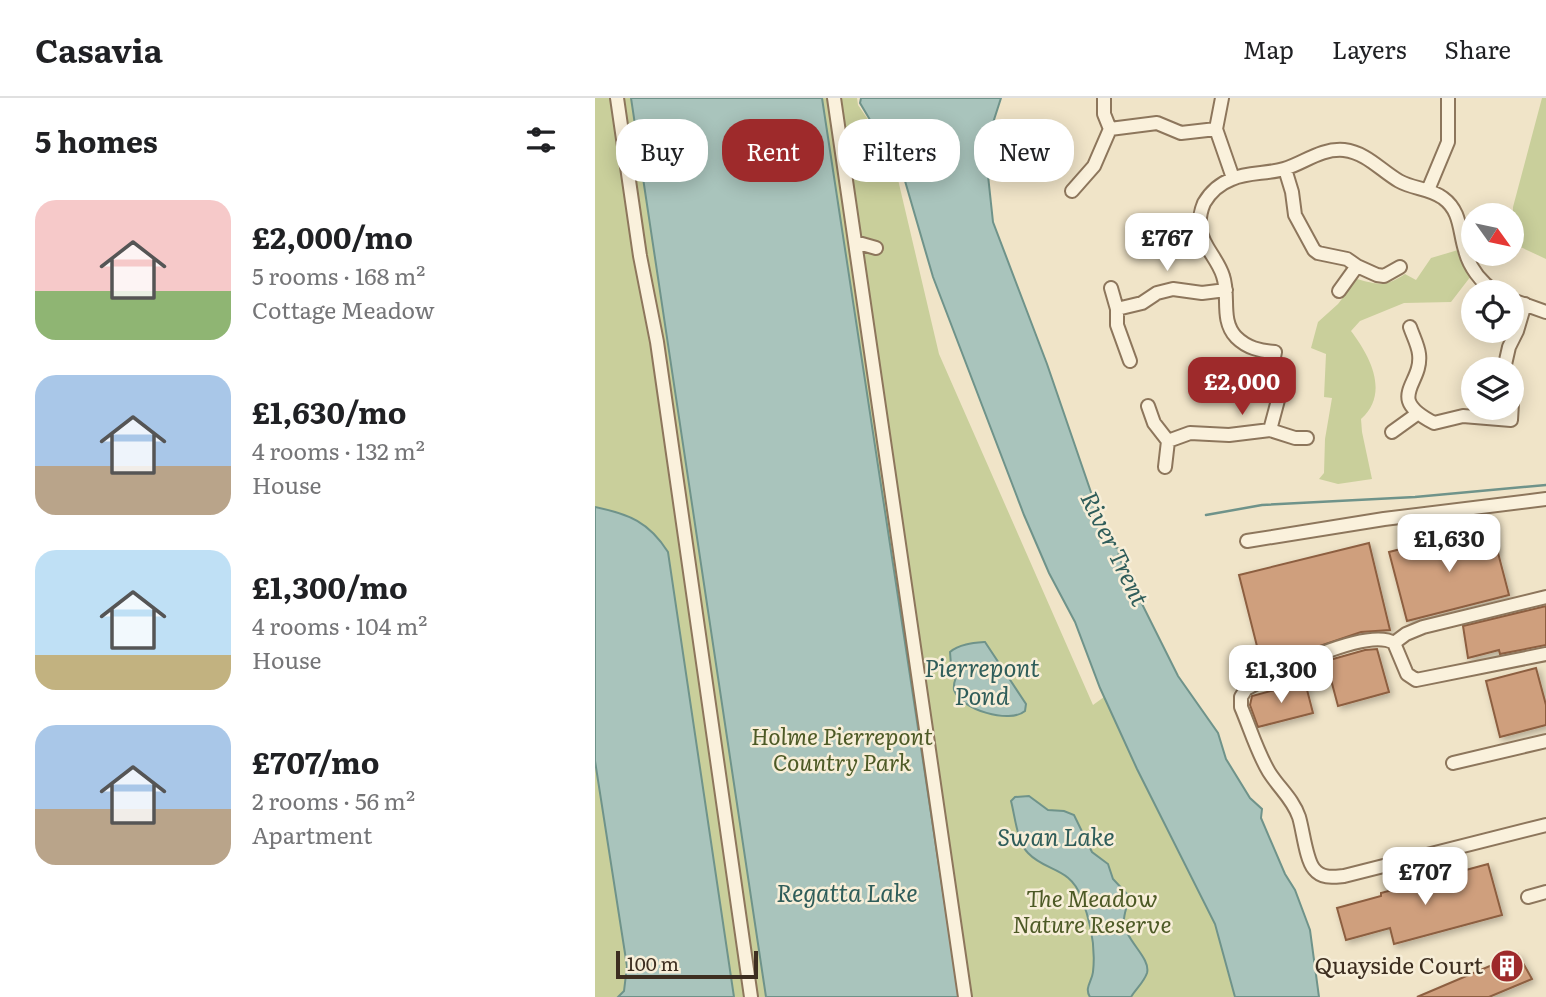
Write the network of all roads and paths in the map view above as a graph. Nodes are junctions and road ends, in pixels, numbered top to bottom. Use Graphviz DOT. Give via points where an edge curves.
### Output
graph roads {
  1 [pos="617,98"];
  2 [pos="834,98"];
  3 [pos="1104,98"];
  4 [pos="1222,98"];
  5 [pos="1448,98"];
  6 [pos="1110,129"];
  7 [pos="1216,129"];
  8 [pos="1285,169"];
  9 [pos="1233,178"];
  10 [pos="1428,190"];
  11 [pos="1072,191"];
  12 [pos="855,242"];
  13 [pos="876,248"];
  14 [pos="1357,266"];
  15 [pos="1400,267"];
  16 [pos="1483,280"];
  17 [pos="1111,288"];
  18 [pos="1226,290"];
  19 [pos="1339,291"];
  20 [pos="1524,304"];
  21 [pos="1117,309"];
  22 [pos="1546,312"];
  23 [pos="1410,327"];
  24 [pos="1130,361"];
  25 [pos="1148,406"];
  26 [pos="1417,414"];
  27 [pos="1461,417"];
  28 [pos="1270,430"];
  29 [pos="1392,432"];
  30 [pos="1307,438"];
  31 [pos="1168,441"];
  32 [pos="1165,467"];
  33 [pos="1546,499"];
  34 [pos="1247,541"];
  35 [pos="1546,597"];
  36 [pos="1394,643"];
  37 [pos="1546,654"];
  38 [pos="1546,741"];
  39 [pos="1453,763"];
  40 [pos="1546,825"];
  41 [pos="1546,892"];
  42 [pos="1528,897"];
  43 [pos="751,997"];
  44 [pos="965,997"];
  1 -- 43 [label="street" via="657,342"];
  2 -- 12 [label="street"];
  3 -- 6 [label="street"];
  4 -- 7 [label="street"];
  5 -- 10 [label="street" via="1448,142"];
  6 -- 7 [label="street" via="1157,123 1181,133"];
  6 -- 11 [label="street" via="1094,166"];
  7 -- 9 [label="street"];
  8 -- 9 [label="street"];
  8 -- 10 [label="street" via="1323,152 1341,150 1361,154 1399,181"];
  8 -- 14 [label="street" via="1295,215 1314,250"];
  9 -- 18 [label="street" via="1214,188 1203,205 1199,226"];
  10 -- 16 [label="street" via="1453,207 1465,251"];
  12 -- 13 [label="street"];
  12 -- 44 [label="street"];
  14 -- 15 [label="street" via="1384,276"];
  14 -- 19 [label="street"];
  17 -- 21 [label="street"];
  18 -- 21 [label="street" via="1173,289"];
  18 -- 28 [label="street" via="1228,324 1235,336 1245,345 1275,352 1278,400"];
  20 -- 22 [label="street"];
  21 -- 24 [label="street" via="1117,325"];
  23 -- 26 [label="street" via="1419,355 1408,395"];
  25 -- 31 [label="street"];
  26 -- 27 [label="street" via="1434,424"];
  26 -- 29 [label="street"];
  28 -- 30 [label="street"];
  28 -- 31 [label="street" via="1189,433"];
  31 -- 32 [label="street"];
  33 -- 34 [label="street"];
  35 -- 36 [label="street" via="1423,627"];
  36 -- 37 [label="street" via="1407,674 1416,680"];
  36 -- 40 [label="street" via="1377,638 1319,654 1246,689 1241,697 1263,761 1297,813 1311,866 1318,874 1344,876"];
  38 -- 39 [label="street"];
  41 -- 42 [label="street"];
}
